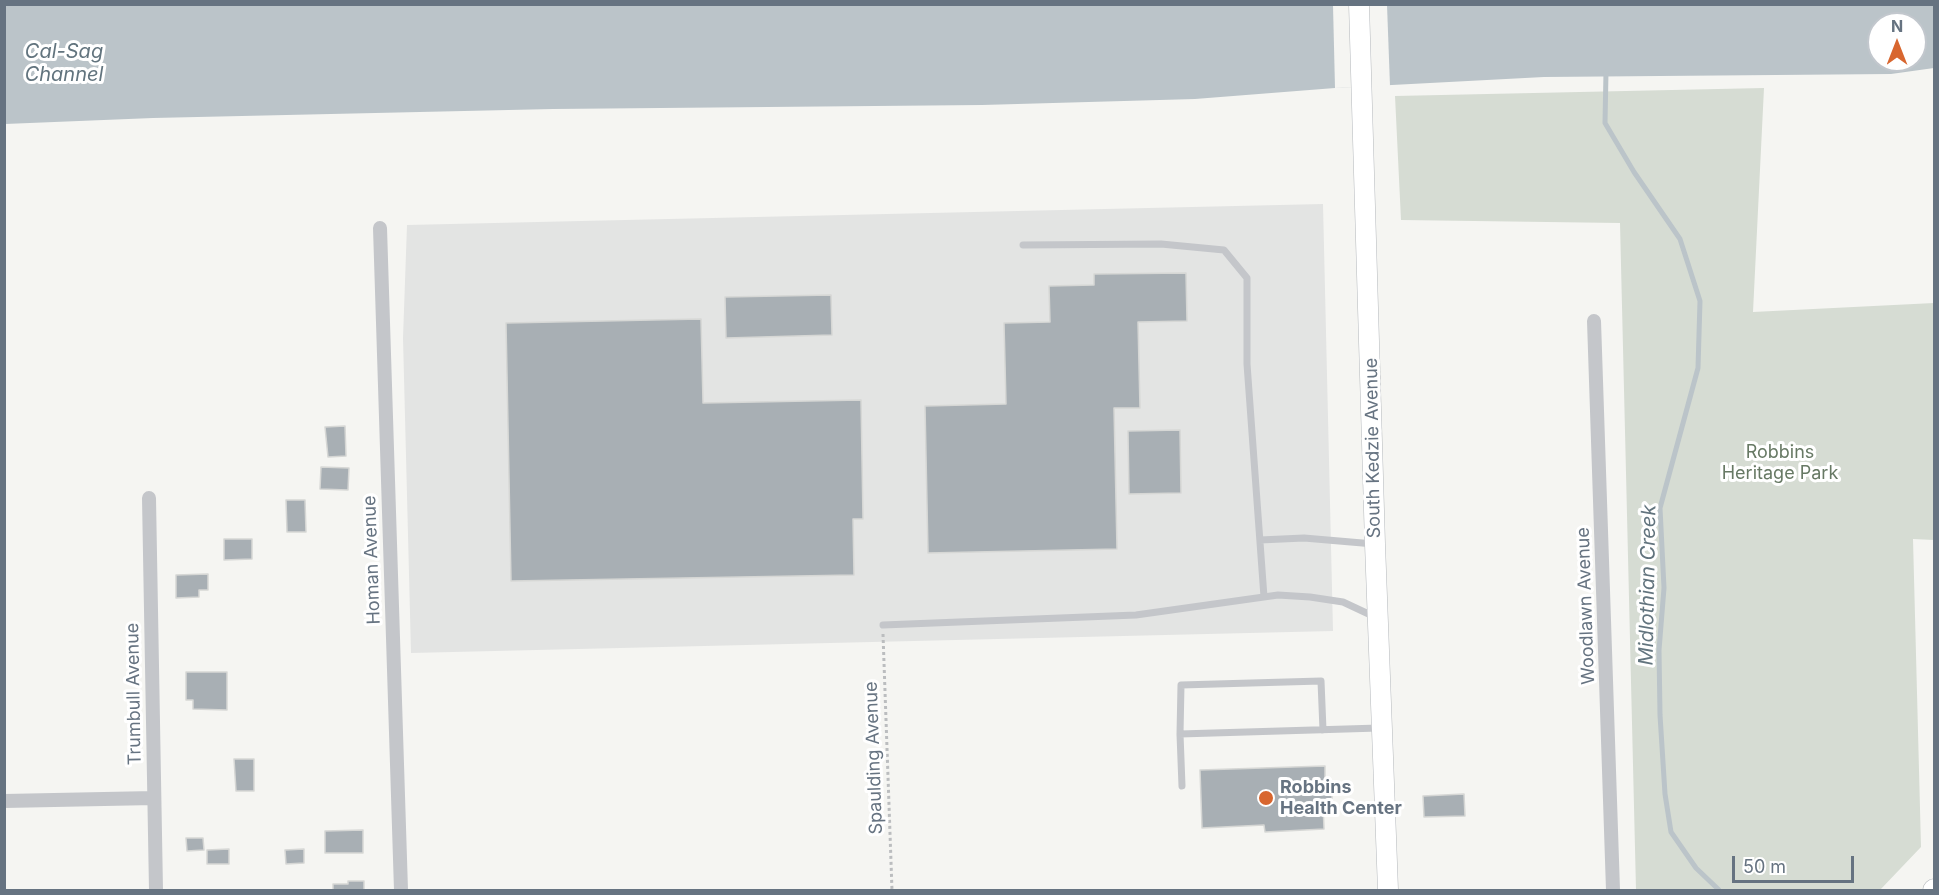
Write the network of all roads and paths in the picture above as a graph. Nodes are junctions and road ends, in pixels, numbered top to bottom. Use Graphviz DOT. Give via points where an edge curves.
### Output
graph roads {
  1 [pos="1359,4"];
  2 [pos="380,228"];
  3 [pos="1023,245"];
  4 [pos="1594,321"];
  5 [pos="149,498"];
  6 [pos="1260,540"];
  7 [pos="1375,544"];
  8 [pos="1264,597"];
  9 [pos="1378,618"];
  10 [pos="883,625"];
  11 [pos="1382,728"];
  12 [pos="1323,730"];
  13 [pos="1179,734"];
  14 [pos="1182,786"];
  15 [pos="154,798"];
  16 [pos="4,801"];
  17 [pos="156,891"];
  18 [pos="401,891"];
  19 [pos="892,891"];
  20 [pos="1388,891"];
  21 [pos="1613,891"];
  1 -- 7 [label="main road, South Kedzie Avenue"];
  2 -- 18 [label="street, Homan Avenue"];
  3 -- 6 [label="lane" via="1161,244 1224,250 1247,278 1247,364"];
  4 -- 21 [label="street, Woodlawn Avenue"];
  5 -- 15 [label="street, Trumbull Avenue"];
  6 -- 7 [label="lane" via="1304,538"];
  6 -- 8 [label="lane"];
  7 -- 9 [label="main road, South Kedzie Avenue"];
  8 -- 9 [label="lane" via="1343,602"];
  8 -- 10 [label="lane" via="1136,615"];
  9 -- 11 [label="main road, South Kedzie Avenue"];
  10 -- 19 [label="path, Spaulding Avenue"];
  11 -- 12 [label="lane"];
  11 -- 20 [label="main road, South Kedzie Avenue"];
  12 -- 13 [label="lane"];
  12 -- 13 [label="lane" via="1321,681 1180,685"];
  13 -- 14 [label="lane"];
  15 -- 16 [label="street"];
  15 -- 17 [label="street, Trumbull Avenue"];
}
